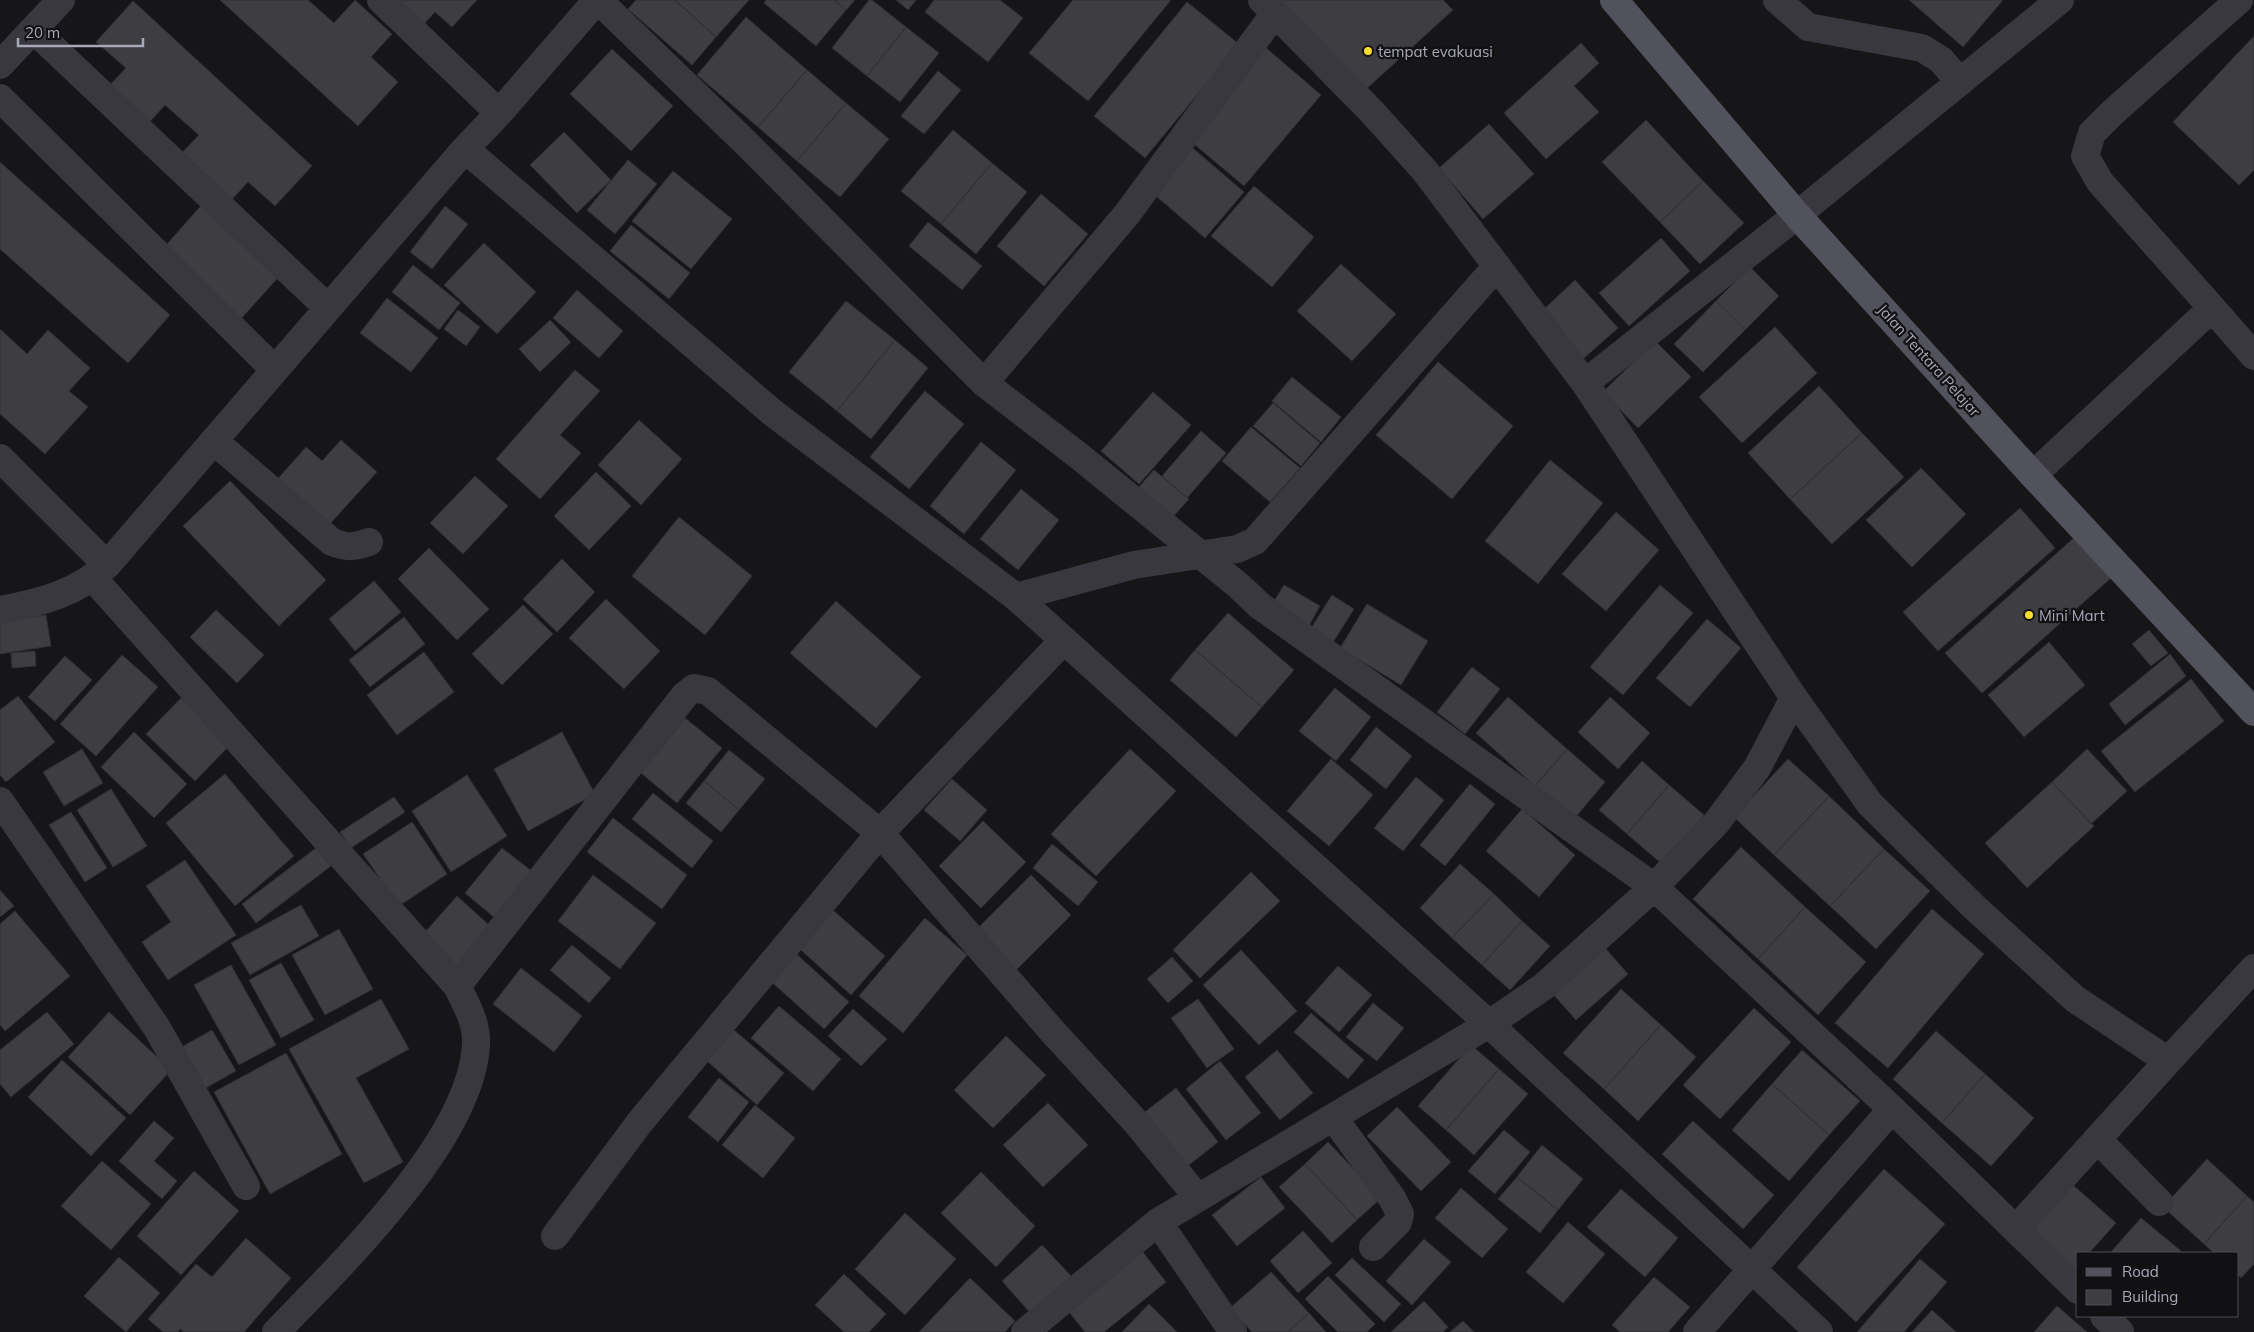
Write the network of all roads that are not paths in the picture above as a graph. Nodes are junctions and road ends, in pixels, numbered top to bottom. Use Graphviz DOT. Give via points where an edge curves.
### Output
graph roads {
  1 [pos="62,0"];
  2 [pos="381,0"];
  3 [pos="597,0"];
  4 [pos="1614,0"];
  5 [pos="1777,0"];
  6 [pos="2060,0"];
  7 [pos="2239,0"];
  8 [pos="1269,7"];
  9 [pos="34,30"];
  10 [pos="0,66"];
  11 [pos="1960,82"];
  12 [pos="0,98"];
  13 [pos="499,113"];
  14 [pos="465,149"];
  15 [pos="1797,215"];
  16 [pos="1497,266"];
  17 [pos="328,308"];
  18 [pos="2212,308"];
  19 [pos="2254,356"];
  20 [pos="275,370"];
  21 [pos="984,383"];
  22 [pos="1584,383"];
  23 [pos="214,441"];
  24 [pos="0,458"];
  25 [pos="2033,475"];
  26 [pos="369,542"];
  27 [pos="1208,561"];
  28 [pos="100,572"];
  29 [pos="0,610"];
  30 [pos="1042,619"];
  31 [pos="1794,698"];
  32 [pos="2254,712"];
  33 [pos="0,802"];
  34 [pos="880,833"];
  35 [pos="1654,887"];
  36 [pos="2254,968"];
  37 [pos="457,986"];
  38 [pos="1489,1024"];
  39 [pos="2168,1061"];
  40 [pos="1892,1109"];
  41 [pos="1333,1117"];
  42 [pos="2097,1140"];
  43 [pos="246,1186"];
  44 [pos="1198,1198"];
  45 [pos="2159,1202"];
  46 [pos="1158,1222"];
  47 [pos="2016,1229"];
  48 [pos="555,1236"];
  49 [pos="1373,1247"];
  50 [pos="1752,1271"];
  51 [pos="2076,1288"];
  52 [pos="2105,1317"];
  53 [pos="276,1332"];
  54 [pos="1025,1332"];
  55 [pos="1232,1332"];
  56 [pos="1697,1332"];
  57 [pos="1819,1332"];
  58 [pos="2120,1332"];
  1 -- 9 [label="street"];
  2 -- 13 [label="street"];
  3 -- 13 [label="street"];
  3 -- 21 [label="street" via="750,147"];
  4 -- 15 [label="main road, Jalan Tentara Pelajar"];
  5 -- 11 [label="street" via="1808,27 1922,48 1941,60"];
  6 -- 11 [label="street"];
  7 -- 18 [label="street" via="2092,133 2085,156 2100,182"];
  8 -- 16 [label="street" via="1425,171"];
  8 -- 21 [label="street" via="1127,214"];
  9 -- 10 [label="street"];
  9 -- 17 [label="street"];
  11 -- 15 [label="street"];
  12 -- 20 [label="street"];
  13 -- 14 [label="street"];
  14 -- 17 [label="street"];
  14 -- 30 [label="street" via="773,413"];
  15 -- 22 [label="street"];
  15 -- 25 [label="main road, Jalan Tentara Pelajar"];
  16 -- 22 [label="street"];
  16 -- 27 [label="street" via="1255,541"];
  17 -- 20 [label="street"];
  18 -- 19 [label="street"];
  18 -- 25 [label="street"];
  20 -- 23 [label="street"];
  21 -- 27 [label="street"];
  22 -- 31 [label="street"];
  23 -- 26 [label="street" via="332,542 356,547"];
  23 -- 28 [label="street"];
  24 -- 28 [label="street"];
  25 -- 32 [label="main road, Jalan Tentara Pelajar"];
  27 -- 30 [label="street" via="1134,565"];
  27 -- 35 [label="street" via="1259,605"];
  28 -- 29 [label="street" via="62,594"];
  28 -- 37 [label="street" via="114,601 132,622"];
  30 -- 34 [label="street"];
  30 -- 38 [label="street"];
  31 -- 35 [label="street" via="1757,768 1717,822"];
  31 -- 39 [label="street" via="1870,804 1973,906 2075,999"];
  33 -- 43 [label="street" via="156,1028"];
  34 -- 37 [label="street" via="708,691 694,688 685,695"];
  34 -- 44 [label="street" via="1135,1121"];
  34 -- 48 [label="street" via="652,1108"];
  35 -- 38 [label="street" via="1543,987"];
  35 -- 40 [label="street"];
  36 -- 39 [label="street"];
  37 -- 53 [label="street" via="472,1016 476,1042 471,1073 458,1107 432,1155 404,1193"];
  38 -- 41 [label="street"];
  38 -- 50 [label="street"];
  39 -- 42 [label="street"];
  40 -- 47 [label="street"];
  40 -- 50 [label="street"];
  41 -- 44 [label="street"];
  41 -- 49 [label="street" via="1392,1198 1400,1214 1398,1222"];
  42 -- 45 [label="street"];
  42 -- 47 [label="street"];
  44 -- 46 [label="street"];
  46 -- 54 [label="street"];
  46 -- 55 [label="street"];
  47 -- 51 [label="street"];
  50 -- 56 [label="street"];
  50 -- 57 [label="street"];
  52 -- 58 [label="street"];
}
